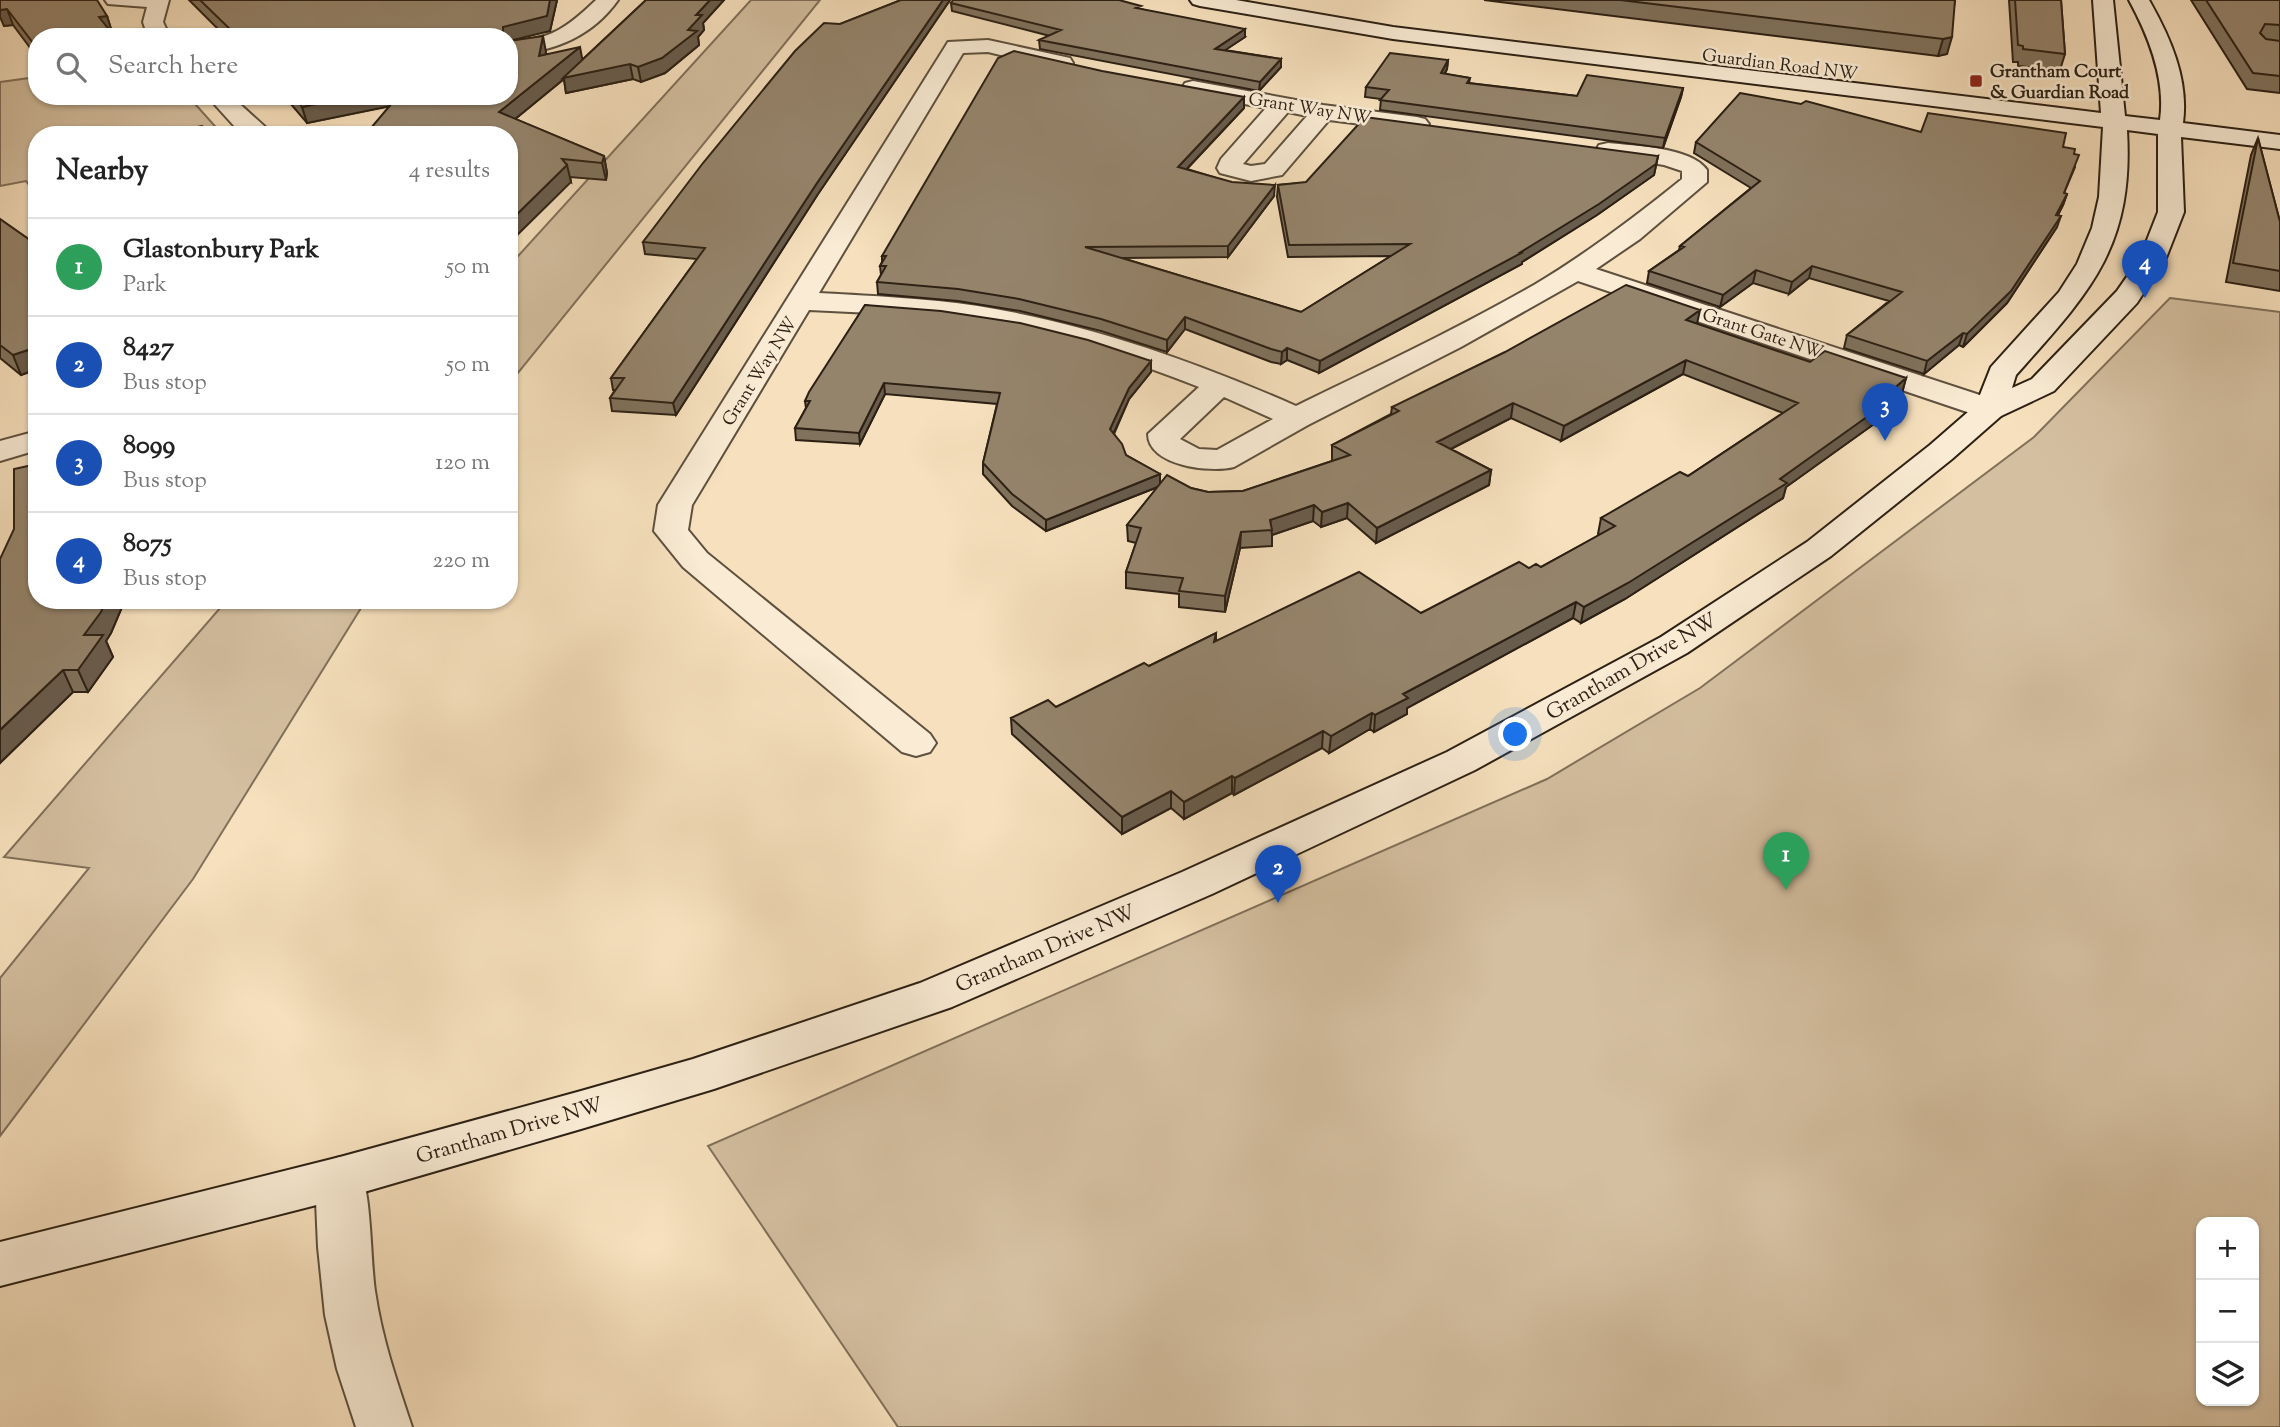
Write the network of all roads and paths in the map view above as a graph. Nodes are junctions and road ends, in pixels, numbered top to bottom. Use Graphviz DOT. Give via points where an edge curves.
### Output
graph roads {
  1 [pos="115,0"];
  2 [pos="608,0"];
  3 [pos="1200,0"];
  4 [pos="1280,0"];
  5 [pos="2139,0"];
  6 [pos="158,1"];
  7 [pos="2105,11"];
  8 [pos="155,28"];
  9 [pos="518,48"];
  10 [pos="1077,66"];
  11 [pos="1167,83"];
  12 [pos="227,105"];
  13 [pos="1282,105"];
  14 [pos="1324,112"];
  15 [pos="2114,113"];
  16 [pos="2167,116"];
  17 [pos="2280,124"];
  18 [pos="248,126"];
  19 [pos="1442,128"];
  20 [pos="2280,142"];
  21 [pos="1586,147"];
  22 [pos="1576,271"];
  23 [pos="802,300"];
  24 [pos="1221,384"];
  25 [pos="1990,409"];
  26 [pos="1297,418"];
  27 [pos="28,443"];
  28 [pos="0,452"];
  29 [pos="916,743"];
  30 [pos="340,1178"];
  31 [pos="0,1264"];
  32 [pos="384,1427"];
  1 -- 6 [label="street"];
  2 -- 9 [label="street" via="563,40"];
  3 -- 15 [label="street, Guardian Road NW" via="1415,36"];
  4 -- 15 [label="street, Guardian Road NW"];
  5 -- 16 [label="street" via="2165,55"];
  6 -- 8 [label="street"];
  7 -- 15 [label="street"];
  7 -- 16 [label="street" via="2148,68"];
  10 -- 23 [label="street, Grant Way NW" via="988,46 956,47"];
  11 -- 13 [label="street, Grant Way NW"];
  12 -- 18 [label="street"];
  13 -- 14 [label="street, Grant Way NW"];
  13 -- 14 [label="street" via="1229,168 1251,174 1273,170"];
  14 -- 19 [label="street, Grant Way NW"];
  15 -- 16 [label="street"];
  15 -- 25 [label="street" via="2112,197 2091,264 2070,297 2002,373"];
  16 -- 17 [label="street"];
  16 -- 20 [label="street"];
  16 -- 25 [label="street, Grantham Drive NW" via="2171,212 2153,258 2127,297 2043,385"];
  21 -- 22 [label="street" via="1668,158 1691,166 1696,176 1676,199"];
  22 -- 25 [label="street, Grant Gate NW"];
  22 -- 26 [label="street" via="1463,335"];
  23 -- 24 [label="street, Grant Way NW" via="921,308 1016,322 1124,349"];
  23 -- 29 [label="street, Grant Way NW" via="675,505 671,531 695,560"];
  24 -- 26 [label="street, Grant Way NW"];
  24 -- 26 [label="street" via="1164,434 1164,443 1192,458 1223,460"];
  25 -- 30 [label="street, Grantham Drive NW" via="1819,549 1674,645 1461,761 1350,813 936,995 697,1076"];
  27 -- 28 [label="street"];
  30 -- 31 [label="street, Grantham Drive NW"];
  30 -- 32 [label="street" via="350,1297 362,1360"];
}
